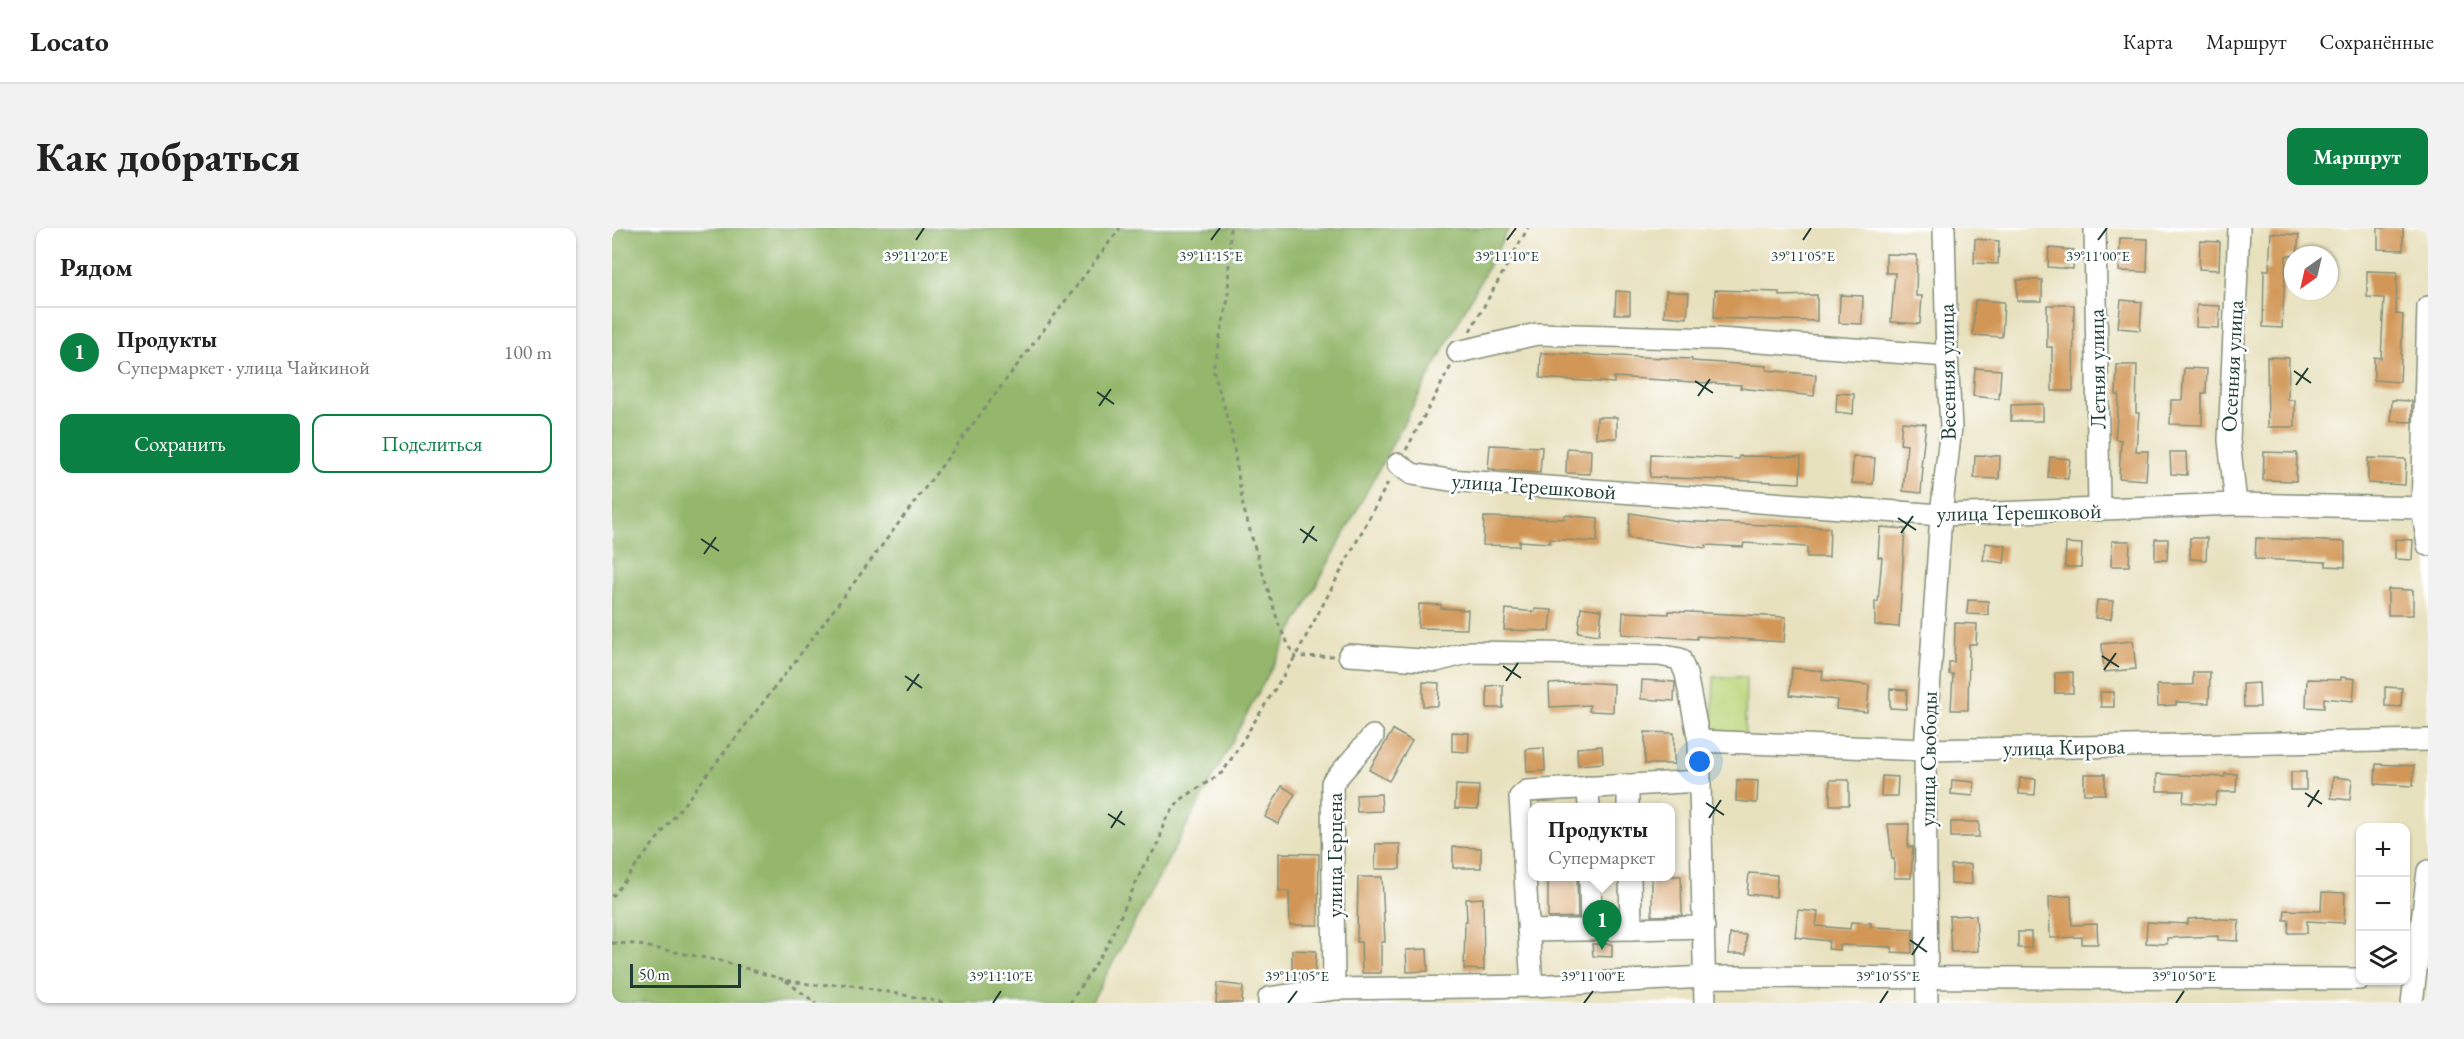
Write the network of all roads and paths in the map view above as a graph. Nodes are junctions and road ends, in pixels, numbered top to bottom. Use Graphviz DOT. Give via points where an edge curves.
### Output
graph roads {
  1 [pos="1120,228"];
  2 [pos="1230,228"];
  3 [pos="1528,228"];
  4 [pos="1944,228"];
  5 [pos="2095,228"];
  6 [pos="2239,228"];
  7 [pos="2428,307"];
  8 [pos="1458,352"];
  9 [pos="1947,356"];
  10 [pos="1398,464"];
  11 [pos="2236,504"];
  12 [pos="2425,508"];
  13 [pos="2098,510"];
  14 [pos="1941,515"];
  15 [pos="2428,545"];
  16 [pos="1349,655"];
  17 [pos="1295,657"];
  18 [pos="1373,736"];
  19 [pos="2428,740"];
  20 [pos="1699,741"];
  21 [pos="1925,750"];
  22 [pos="1700,781"];
  23 [pos="1628,785"];
  24 [pos="1588,797"];
  25 [pos="1628,803"];
  26 [pos="2428,871"];
  27 [pos="1590,881"];
  28 [pos="1630,881"];
  29 [pos="612,897"];
  30 [pos="1704,927"];
  31 [pos="1630,929"];
  32 [pos="1591,930"];
  33 [pos="1528,931"];
  34 [pos="612,943"];
  35 [pos="1705,977"];
  36 [pos="1928,977"];
  37 [pos="2356,979"];
  38 [pos="2416,979"];
  39 [pos="785,980"];
  40 [pos="1532,986"];
  41 [pos="1334,989"];
  42 [pos="1269,1001"];
  43 [pos="816,1003"];
  44 [pos="946,1003"];
  45 [pos="1070,1003"];
  46 [pos="1705,1003"];
  47 [pos="1928,1003"];
  48 [pos="2412,1003"];
  1 -- 29 [label="path" via="796,660"];
  2 -- 17 [label="path" via="1228,299 1213,369 1231,430 1243,506 1254,545 1280,628"];
  3 -- 8 [label="path"];
  4 -- 9 [label="street, Весенняя улица"];
  5 -- 13 [label="street, Летняя улица"];
  6 -- 11 [label="street, Осенняя улица" via="2229,440"];
  7 -- 12 [label="street"];
  8 -- 9 [label="street" via="1537,334 1719,339"];
  8 -- 10 [label="path"];
  9 -- 14 [label="street, Весенняя улица" via="1951,427"];
  10 -- 14 [label="street, улица Терешковой" via="1412,474 1449,480"];
  10 -- 17 [label="path"];
  11 -- 12 [label="street, улица Терешковой"];
  11 -- 13 [label="street, улица Терешковой"];
  12 -- 15 [label="street"];
  13 -- 14 [label="street, улица Терешковой"];
  14 -- 21 [label="street, улица Свободы"];
  16 -- 17 [label="path"];
  16 -- 20 [label="street" via="1436,661 1471,652 1659,655 1680,659"];
  17 -- 45 [label="path" via="1223,772 1180,800 1164,822 1159,843 1144,865 1107,946"];
  18 -- 41 [label="street, улица Герцена" via="1332,783"];
  19 -- 21 [label="street, улица Кирова"];
  20 -- 21 [label="street, улица Кирова"];
  20 -- 22 [label="street"];
  21 -- 36 [label="street, улица Свободы"];
  22 -- 23 [label="street"];
  22 -- 30 [label="street"];
  23 -- 24 [label="street"];
  23 -- 25 [label="street"];
  24 -- 33 [label="street" via="1527,790 1520,797"];
  26 -- 38 [label="street"];
  27 -- 32 [label="street"];
  28 -- 31 [label="street"];
  30 -- 31 [label="street"];
  30 -- 35 [label="street"];
  31 -- 32 [label="street"];
  32 -- 33 [label="street"];
  33 -- 40 [label="street"];
  34 -- 39 [label="path" via="721,961"];
  35 -- 36 [label="street"];
  35 -- 40 [label="street"];
  35 -- 46 [label="street"];
  36 -- 37 [label="street"];
  36 -- 47 [label="street, улица Свободы"];
  38 -- 48 [label="street"];
  39 -- 43 [label="path"];
  39 -- 44 [label="path" via="815,985 846,984"];
  40 -- 41 [label="street"];
  41 -- 42 [label="street"];
}
